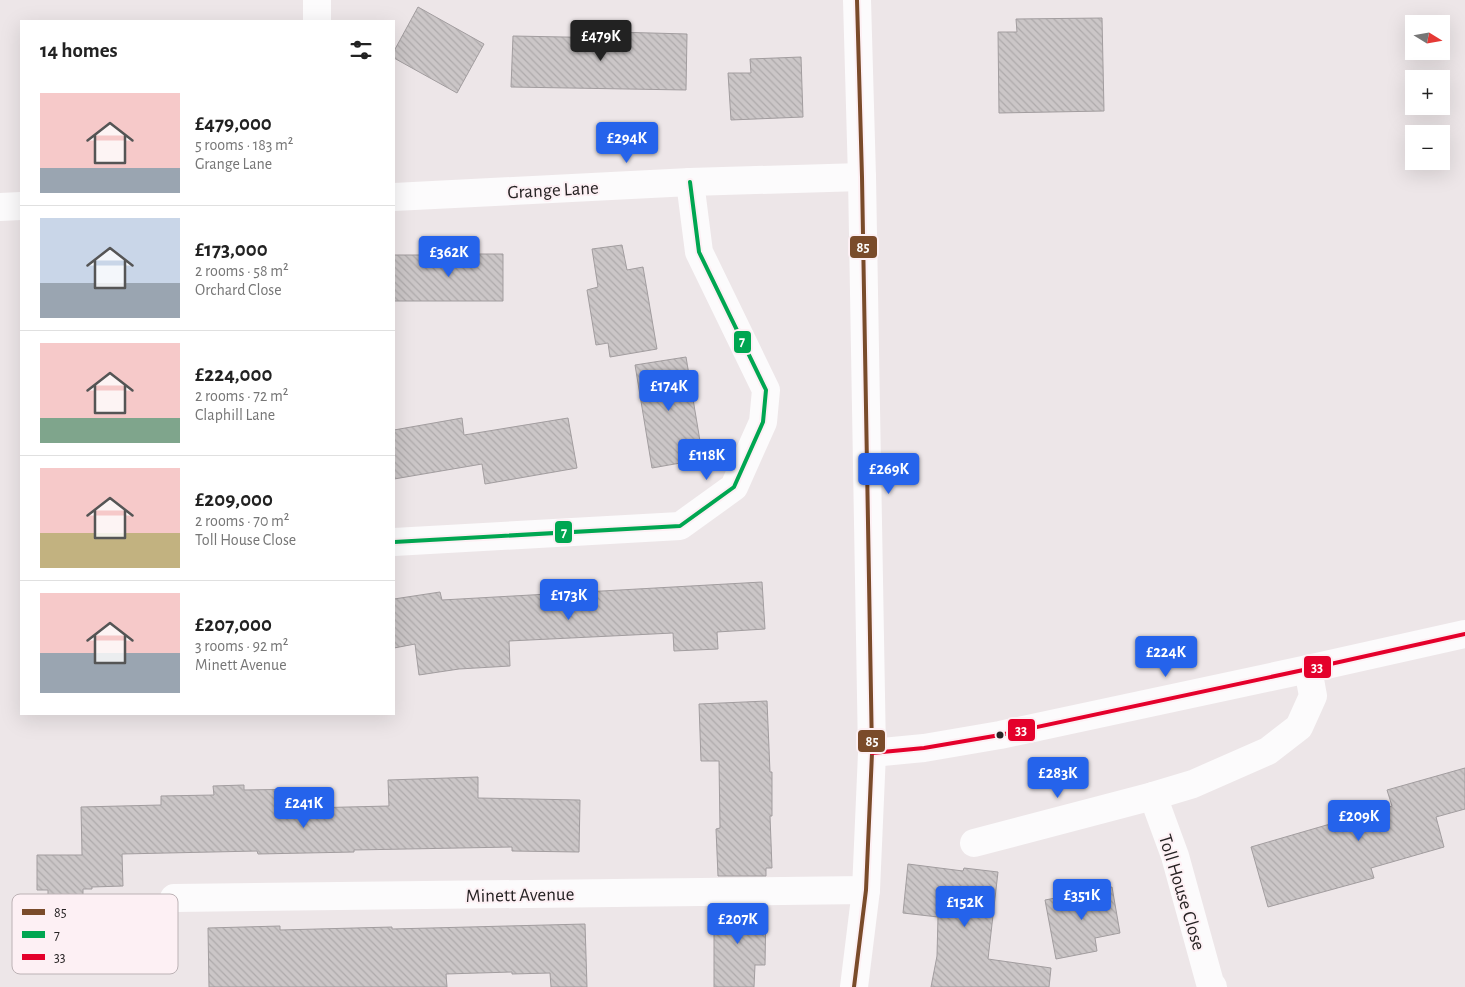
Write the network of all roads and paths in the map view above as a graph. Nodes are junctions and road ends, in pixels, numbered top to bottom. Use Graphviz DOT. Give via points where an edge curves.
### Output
graph roads {
  1 [pos="317,0"];
  2 [pos="857,0"];
  3 [pos="317,20"];
  4 [pos="862,177"];
  5 [pos="690,182"];
  6 [pos="395,196"];
  7 [pos="20,206"];
  8 [pos="0,207"];
  9 [pos="395,542"];
  10 [pos="1465,634"];
  11 [pos="1308,669"];
  12 [pos="872,753"];
  13 [pos="1153,796"];
  14 [pos="974,843"];
  15 [pos="866,890"];
  16 [pos="178,898"];
  17 [pos="854,987"];
  18 [pos="1213,987"];
  1 -- 3 [label="street"];
  2 -- 4 [label="street"];
  4 -- 5 [label="street, Grange Lane"];
  4 -- 12 [label="street"];
  5 -- 6 [label="street, Grange Lane"];
  5 -- 9 [label="street" via="699,252 766,390 763,422 734,487 680,526"];
  7 -- 8 [label="street"];
  10 -- 11 [label="street"];
  11 -- 12 [label="street" via="1000,735"];
  11 -- 13 [label="street" via="1313,696 1299,727 1268,751 1193,784"];
  12 -- 15 [label="street"];
  13 -- 14 [label="street"];
  13 -- 18 [label="street, Toll House Close" via="1175,856"];
  15 -- 16 [label="street, Minett Avenue"];
  15 -- 17 [label="street"];
}
